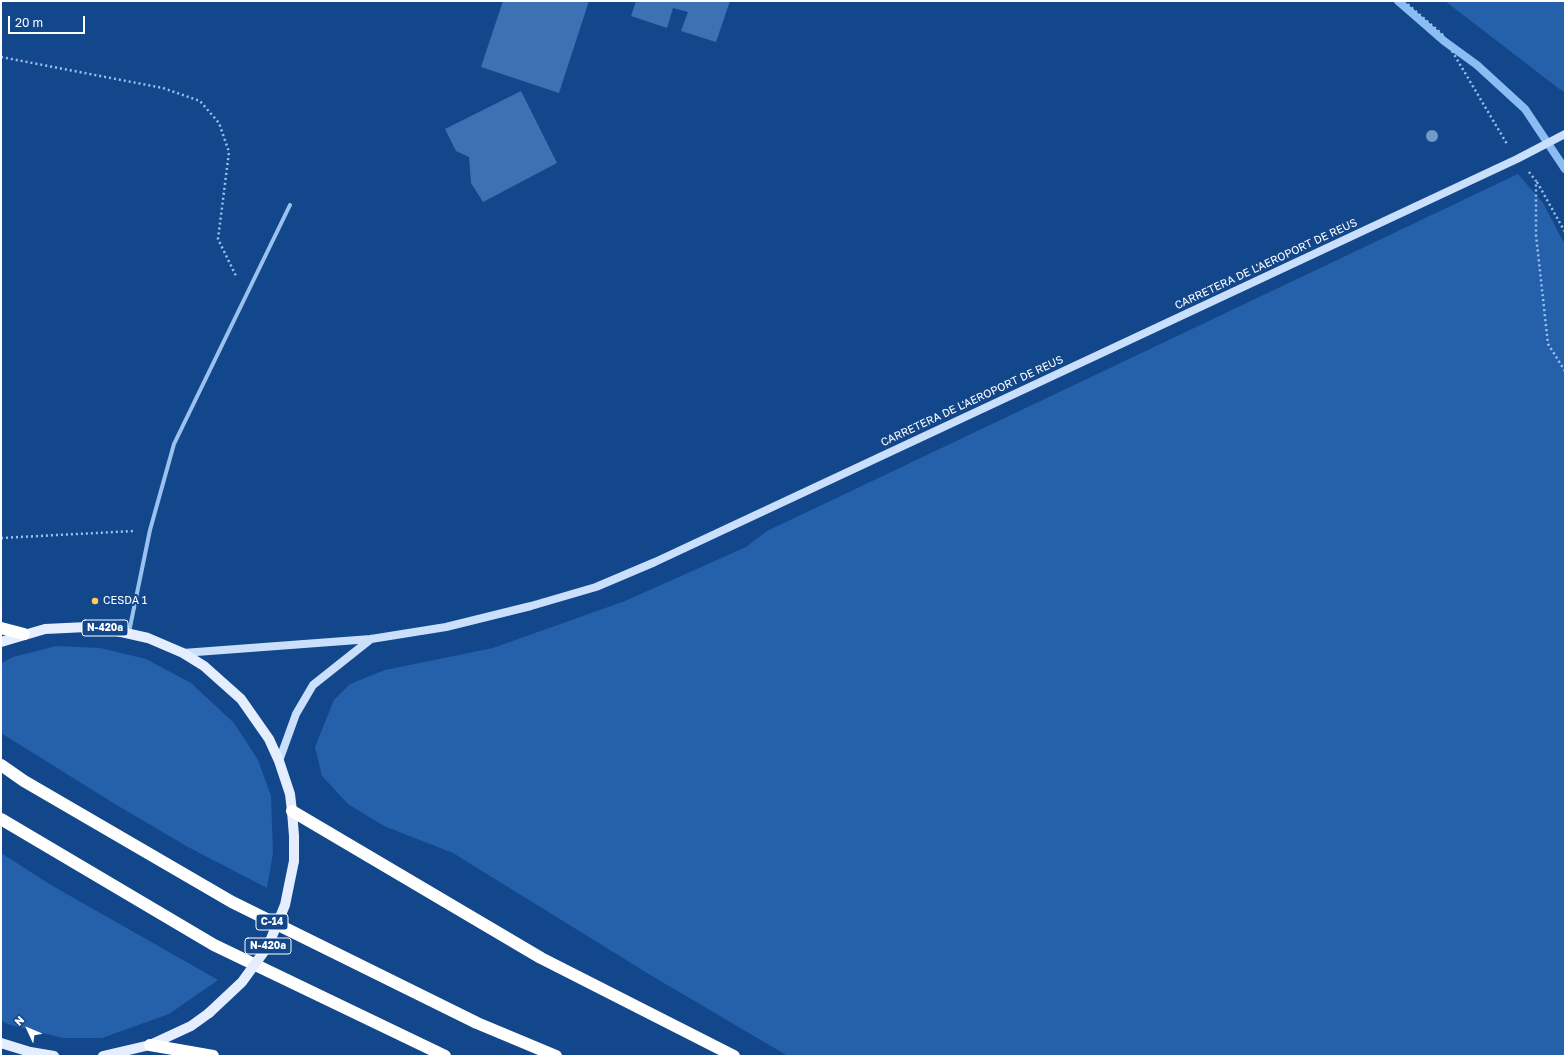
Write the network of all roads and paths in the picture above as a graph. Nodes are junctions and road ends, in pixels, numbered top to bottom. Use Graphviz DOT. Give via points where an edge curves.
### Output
graph roads {
  1 [pos="1404,1"];
  2 [pos="1,57"];
  3 [pos="1565,134"];
  4 [pos="1517,159"];
  5 [pos="1536,181"];
  6 [pos="290,204"];
  7 [pos="1565,232"];
  8 [pos="246,297"];
  9 [pos="1565,371"];
  10 [pos="150,530"];
  11 [pos="1,538"];
  12 [pos="1,628"];
  13 [pos="129,632"];
  14 [pos="24,634"];
  15 [pos="371,639"];
  16 [pos="1,642"];
  17 [pos="183,653"];
  18 [pos="279,761"];
  19 [pos="1,765"];
  20 [pos="292,811"];
  21 [pos="1,819"];
  22 [pos="1,1043"];
  23 [pos="150,1045"];
  24 [pos="54,1056"];
  25 [pos="103,1056"];
  26 [pos="213,1056"];
  27 [pos="444,1056"];
  28 [pos="556,1056"];
  29 [pos="734,1056"];
  1 -- 4 [label="path" via="1442,34"];
  2 -- 8 [label="path" via="163,88 200,101 219,123 229,152 218,239"];
  3 -- 4 [label="main road, CARRETERA DE L'AEROPORT DE REUS / N-420a"];
  4 -- 5 [label="path"];
  4 -- 15 [label="main road, CARRETERA DE L'AEROPORT DE REUS / N-420a" via="629,573 531,606 446,627"];
  5 -- 7 [label="path"];
  5 -- 9 [label="path" via="1536,235 1548,344"];
  6 -- 8 [label="street"];
  8 -- 10 [label="street" via="174,444"];
  10 -- 11 [label="path"];
  10 -- 13 [label="street"];
  12 -- 14 [label="highway"];
  13 -- 14 [label="main road, N-420a" via="87,627"];
  13 -- 17 [label="main road, N-420a"];
  14 -- 16 [label="main road, N-420a"];
  15 -- 17 [label="main road, CARRETERA DE L'AEROPORT DE REUS / N-420a"];
  15 -- 18 [label="main road, CARRETERA DE L'AEROPORT DE REUS / N-420a" via="313,685 296,714"];
  17 -- 18 [label="main road, N-420a" via="209,670 241,699 269,739"];
  18 -- 20 [label="main road, N-420a"];
  19 -- 28 [label="highway, C-14" via="24,781 232,902 476,1023"];
  20 -- 23 [label="main road, N-420a, bridge" via="294,861 285,905 268,946 242,982 209,1013 191,1026"];
  20 -- 29 [label="highway" via="541,958"];
  21 -- 27 [label="highway" via="214,945"];
  22 -- 24 [label="main road"];
  23 -- 25 [label="main road, N-420a"];
  23 -- 26 [label="highway"];
}
